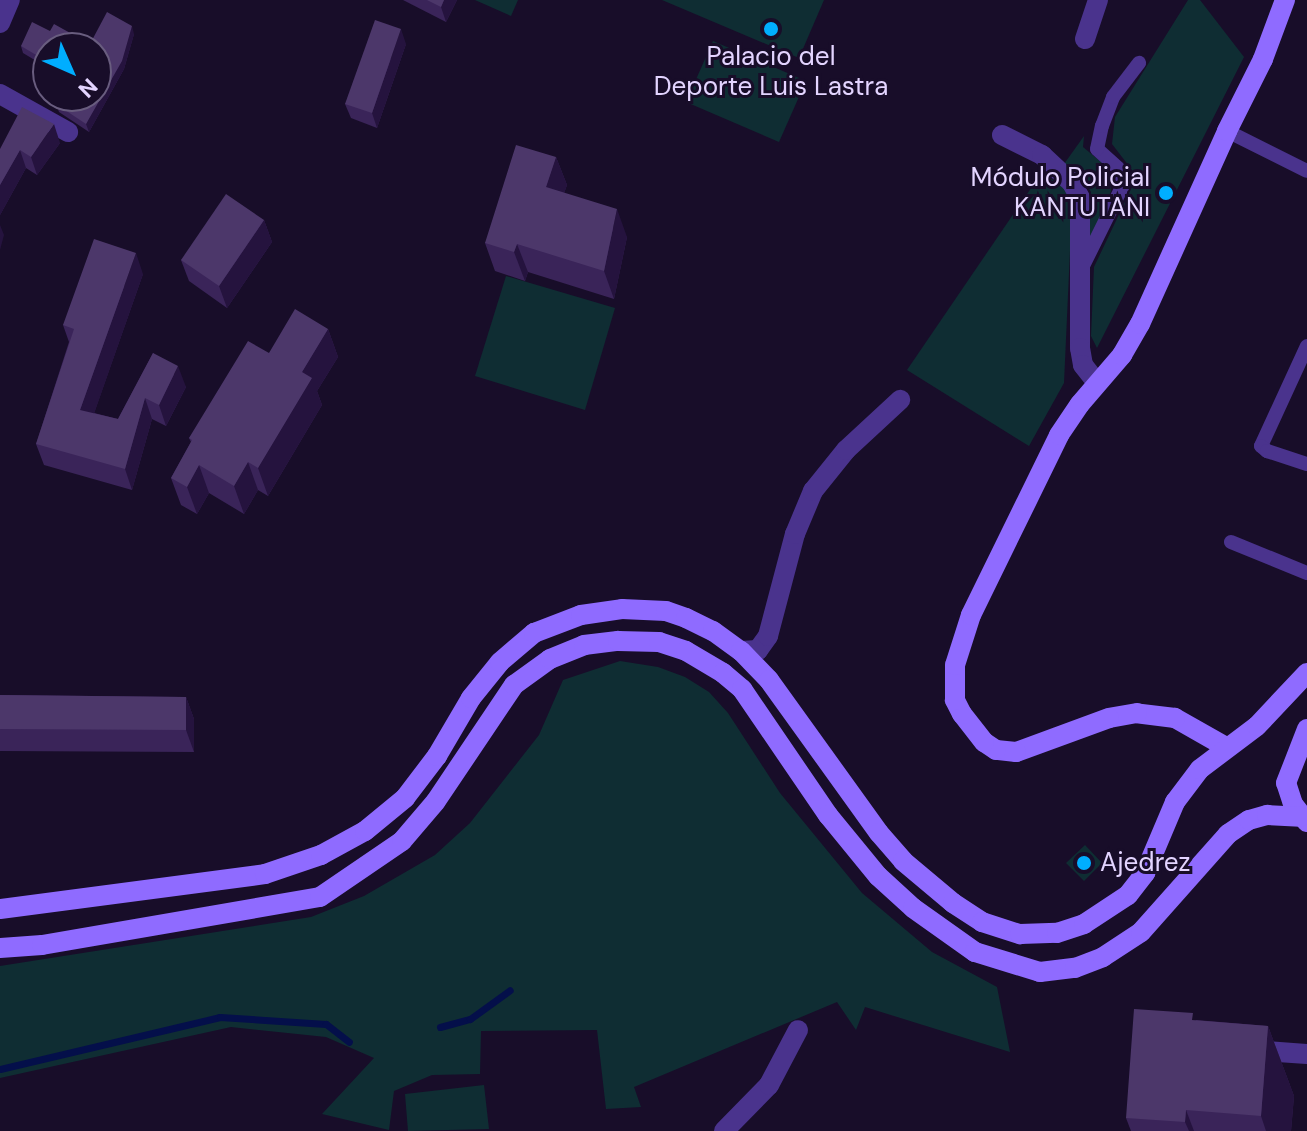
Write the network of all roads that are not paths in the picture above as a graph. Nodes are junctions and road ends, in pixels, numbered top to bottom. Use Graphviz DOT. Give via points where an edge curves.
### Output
graph roads {
  1 [pos="10,0"];
  2 [pos="1098,0"];
  3 [pos="1285,0"];
  4 [pos="0,23"];
  5 [pos="1085,39"];
  6 [pos="1139,63"];
  7 [pos="0,94"];
  8 [pos="1227,131"];
  9 [pos="68,132"];
  10 [pos="1002,135"];
  11 [pos="1307,171"];
  12 [pos="1079,274"];
  13 [pos="1307,346"];
  14 [pos="1097,383"];
  15 [pos="900,400"];
  16 [pos="1307,464"];
  17 [pos="1231,542"];
  18 [pos="1307,573"];
  19 [pos="741,651"];
  20 [pos="723,673"];
  21 [pos="1307,673"];
  22 [pos="1307,729"];
  23 [pos="1226,747"];
  24 [pos="1303,819"];
  25 [pos="0,909"];
  26 [pos="0,948"];
  27 [pos="798,1030"];
  28 [pos="1234,1048"];
  29 [pos="1307,1054"];
  30 [pos="724,1131"];
  1 -- 4 [label="street"];
  2 -- 5 [label="street"];
  3 -- 8 [label="main road"];
  6 -- 12 [label="lane" via="1113,97 1102,126 1097,149 1118,168 1122,187"];
  7 -- 9 [label="street"];
  8 -- 11 [label="lane"];
  8 -- 14 [label="main road" via="1140,324"];
  10 -- 12 [label="street" via="1042,155 1072,183 1080,198"];
  12 -- 14 [label="street" via="1080,348 1083,365"];
  13 -- 16 [label="lane" via="1261,446"];
  14 -- 23 [label="main road" via="1051,450 971,615 955,665 955,700 973,729 996,750 1016,752 1137,713 1175,718"];
  15 -- 19 [label="street" via="846,450 813,491 795,534 768,636 758,650"];
  17 -- 18 [label="lane"];
  19 -- 20 [label="main road"];
  19 -- 23 [label="main road" via="769,680 903,861 982,922 1020,934 1057,933 1084,924 1128,895 1145,873 1175,802 1200,769"];
  19 -- 25 [label="main road" via="713,631 666,611 622,609 581,615 534,633 500,662 405,798 365,831 321,855 265,874"];
  20 -- 24 [label="main road" via="742,689 828,815 878,876 975,952 1040,972 1075,968 1103,957 1141,932 1228,834 1249,820 1267,815"];
  20 -- 26 [label="main road" via="659,642 584,645 550,659 514,685 436,801 402,841 320,897"];
  21 -- 23 [label="main road" via="1257,726"];
  22 -- 24 [label="main road" via="1286,783"];
  27 -- 30 [label="street" via="769,1085"];
  28 -- 29 [label="street"];
}
